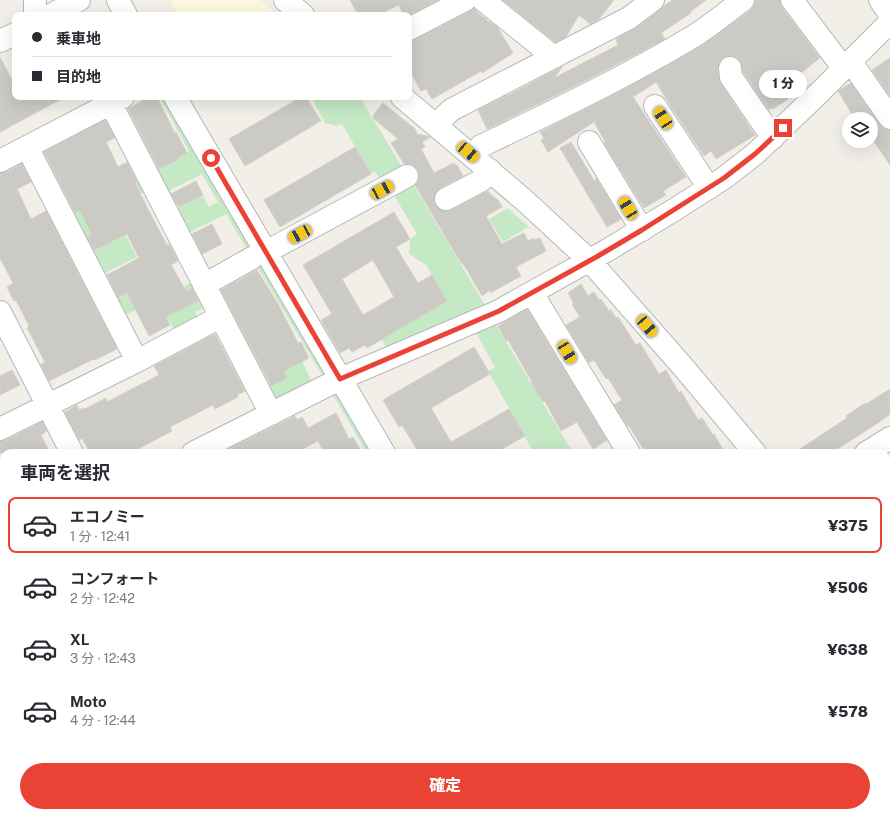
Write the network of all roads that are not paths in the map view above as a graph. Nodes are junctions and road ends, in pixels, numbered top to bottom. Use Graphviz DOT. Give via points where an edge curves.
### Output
graph roads {
  1 [pos="35,0"];
  2 [pos="79,0"];
  3 [pos="118,0"];
  4 [pos="285,0"];
  5 [pos="465,0"];
  6 [pos="483,0"];
  7 [pos="743,0"];
  8 [pos="792,0"];
  9 [pos="880,0"];
  10 [pos="644,2"];
  11 [pos="35,12"];
  12 [pos="57,12"];
  13 [pos="124,12"];
  14 [pos="299,12"];
  15 [pos="890,14"];
  16 [pos="890,22"];
  17 [pos="412,27"];
  18 [pos="12,35"];
  19 [pos="0,41"];
  20 [pos="554,57"];
  21 [pos="848,65"];
  22 [pos="730,68"];
  23 [pos="118,100"];
  24 [pos="177,100"];
  25 [pos="406,100"];
  26 [pos="655,106"];
  27 [pos="890,118"];
  28 [pos="436,124"];
  29 [pos="773,138"];
  30 [pos="588,142"];
  31 [pos="481,146"];
  32 [pos="27,147"];
  33 [pos="0,161"];
  34 [pos="490,170"];
  35 [pos="407,176"];
  36 [pos="709,188"];
  37 [pos="446,199"];
  38 [pos="642,230"];
  39 [pos="259,255"];
  40 [pos="589,260"];
  41 [pos="204,285"];
  42 [pos="532,293"];
  43 [pos="0,312"];
  44 [pos="220,317"];
  45 [pos="137,361"];
  46 [pos="340,379"];
  47 [pos="47,405"];
  48 [pos="271,414"];
  49 [pos="0,429"];
  50 [pos="890,438"];
  51 [pos="70,449"];
  52 [pos="200,449"];
  53 [pos="382,449"];
  54 [pos="627,449"];
  55 [pos="752,449"];
  56 [pos="872,449"];
  1 -- 11 [label="street"];
  2 -- 12 [label="street"];
  3 -- 13 [label="street"];
  4 -- 14 [label="street"];
  5 -- 17 [label="street"];
  6 -- 20 [label="street"];
  7 -- 31 [label="street" via="695,35 647,63"];
  8 -- 21 [label="street" via="838,61"];
  9 -- 15 [label="street"];
  10 -- 20 [label="street" via="629,18"];
  16 -- 21 [label="street"];
  18 -- 19 [label="street"];
  20 -- 28 [label="street" via="451,110"];
  21 -- 27 [label="street"];
  21 -- 29 [label="street"];
  22 -- 29 [label="street" via="731,77"];
  23 -- 32 [label="street"];
  23 -- 41 [label="street"];
  24 -- 39 [label="street"];
  25 -- 28 [label="street"];
  26 -- 36 [label="street"];
  28 -- 34 [label="street"];
  29 -- 36 [label="street" via="738,168"];
  30 -- 38 [label="street"];
  32 -- 33 [label="street"];
  32 -- 45 [label="street"];
  34 -- 37 [label="street" via="482,180"];
  34 -- 40 [label="street"];
  35 -- 39 [label="street"];
  36 -- 38 [label="street"];
  38 -- 40 [label="street"];
  39 -- 41 [label="street"];
  39 -- 46 [label="street"];
  40 -- 42 [label="street"];
  40 -- 55 [label="street"];
  41 -- 44 [label="street"];
  42 -- 46 [label="street" via="478,321"];
  42 -- 54 [label="street"];
  43 -- 47 [label="street"];
  44 -- 45 [label="street"];
  44 -- 48 [label="street"];
  45 -- 47 [label="street"];
  46 -- 48 [label="street"];
  46 -- 53 [label="street"];
  47 -- 49 [label="street"];
  47 -- 51 [label="street"];
  48 -- 52 [label="street"];
  50 -- 56 [label="street"];
}
